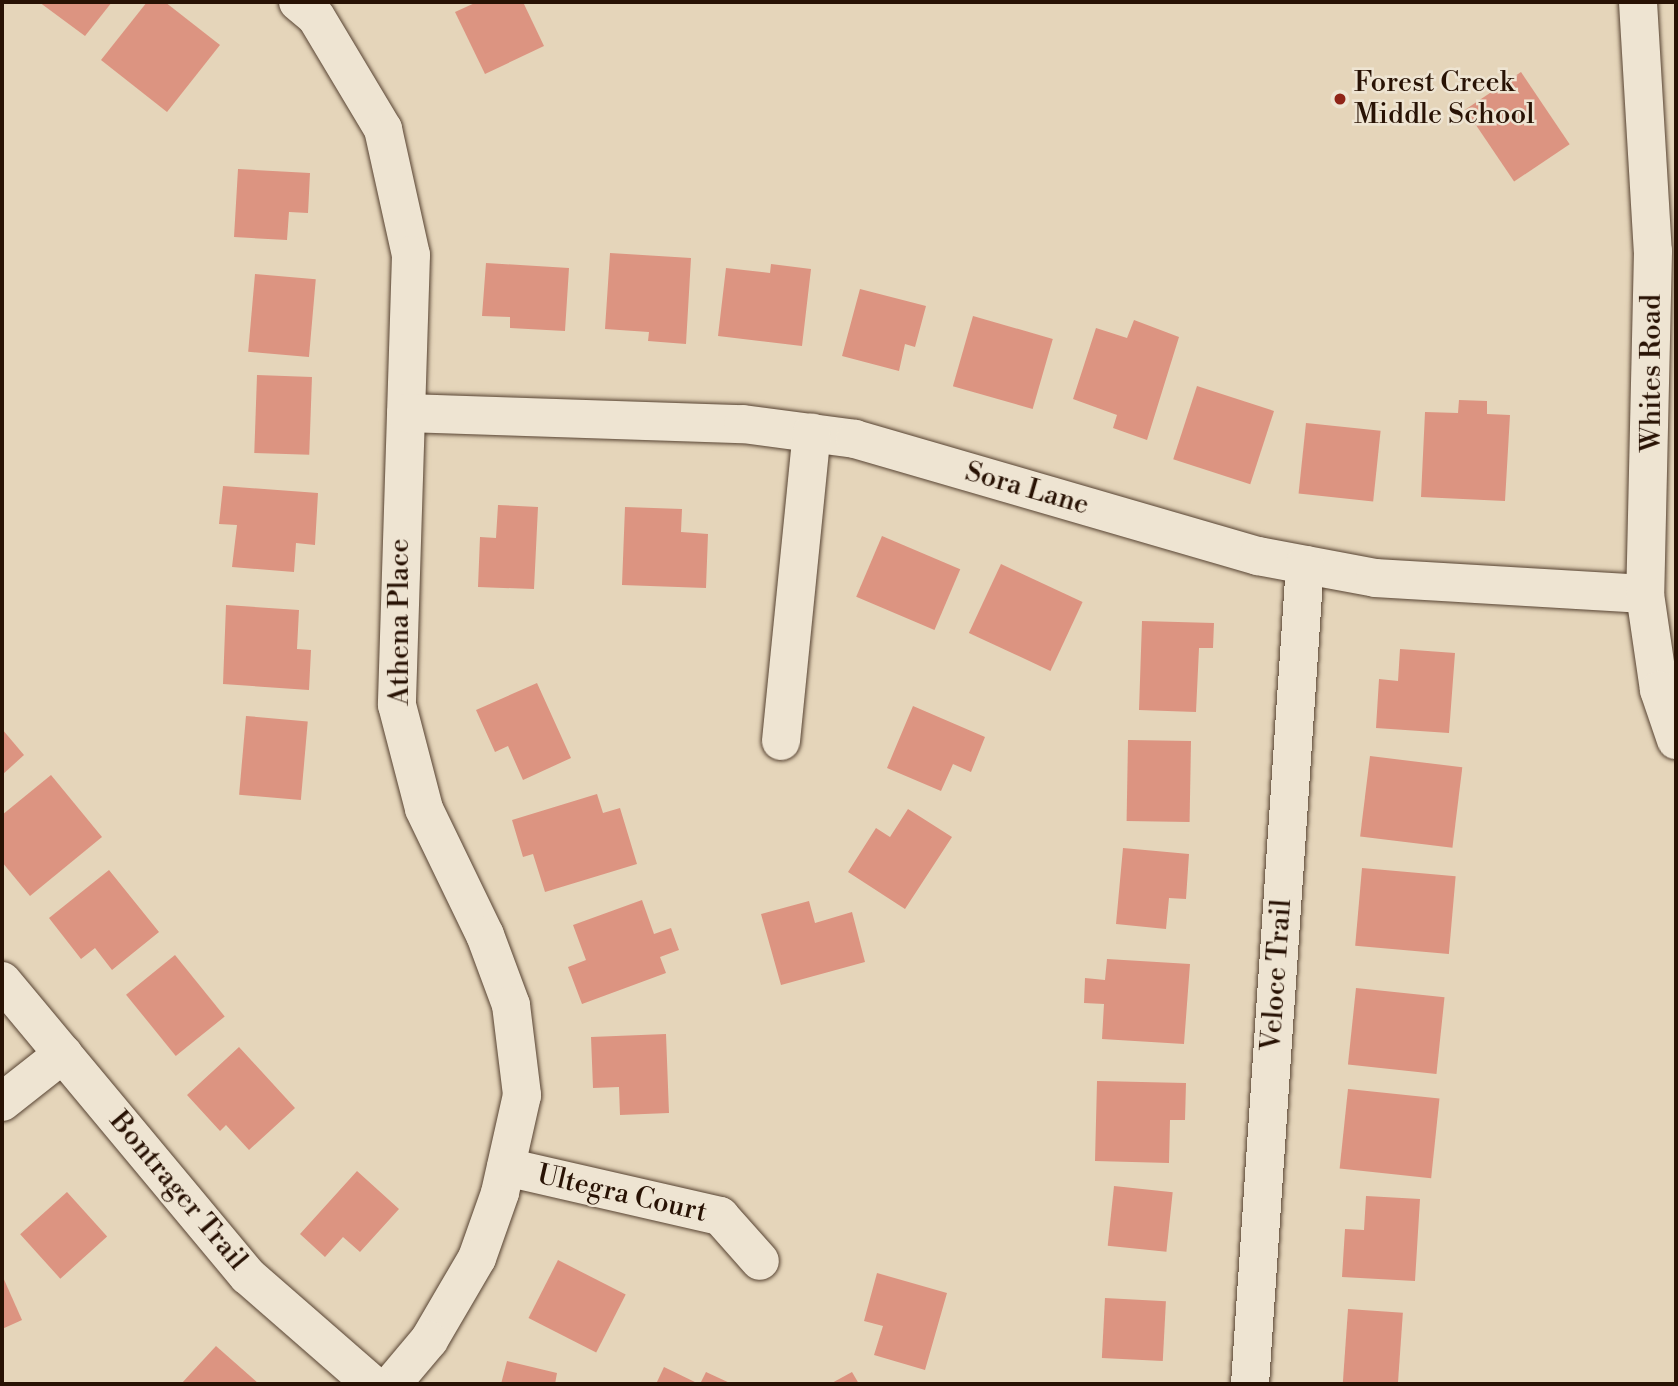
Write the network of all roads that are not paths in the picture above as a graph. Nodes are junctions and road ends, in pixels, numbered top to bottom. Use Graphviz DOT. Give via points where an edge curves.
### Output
graph roads {
  1 [pos="298,2"];
  2 [pos="1638,2"];
  3 [pos="405,413"];
  4 [pos="812,433"];
  5 [pos="1305,565"];
  6 [pos="1645,594"];
  7 [pos="1676,740"];
  8 [pos="781,741"];
  9 [pos="2,981"];
  10 [pos="63,1054"];
  11 [pos="2,1102"];
  12 [pos="506,1167"];
  13 [pos="760,1261"];
  14 [pos="372,1384"];
  15 [pos="392,1384"];
  16 [pos="1250,1384"];
  1 -- 3 [label="street, Athena Place" via="316,17 383,129 411,254"];
  2 -- 6 [label="street, Whites Road" via="1653,251"];
  3 -- 4 [label="street, Sora Lane" via="743,424"];
  3 -- 12 [label="street, Athena Place" via="397,705 424,809 485,934 511,1005 522,1095"];
  4 -- 5 [label="street, Sora Lane" via="855,439"];
  4 -- 8 [label="street"];
  5 -- 6 [label="street, Sora Lane" via="1375,578"];
  5 -- 16 [label="street, Veloce Trail"];
  6 -- 7 [label="street, Whites Road" via="1659,690"];
  9 -- 10 [label="street, Bontrager Trail"];
  10 -- 11 [label="street"];
  10 -- 14 [label="street, Bontrager Trail" via="248,1276"];
  12 -- 13 [label="street, Ultegra Court" via="720,1216"];
  12 -- 15 [label="street, Athena Place" via="477,1258 429,1340"];
}
